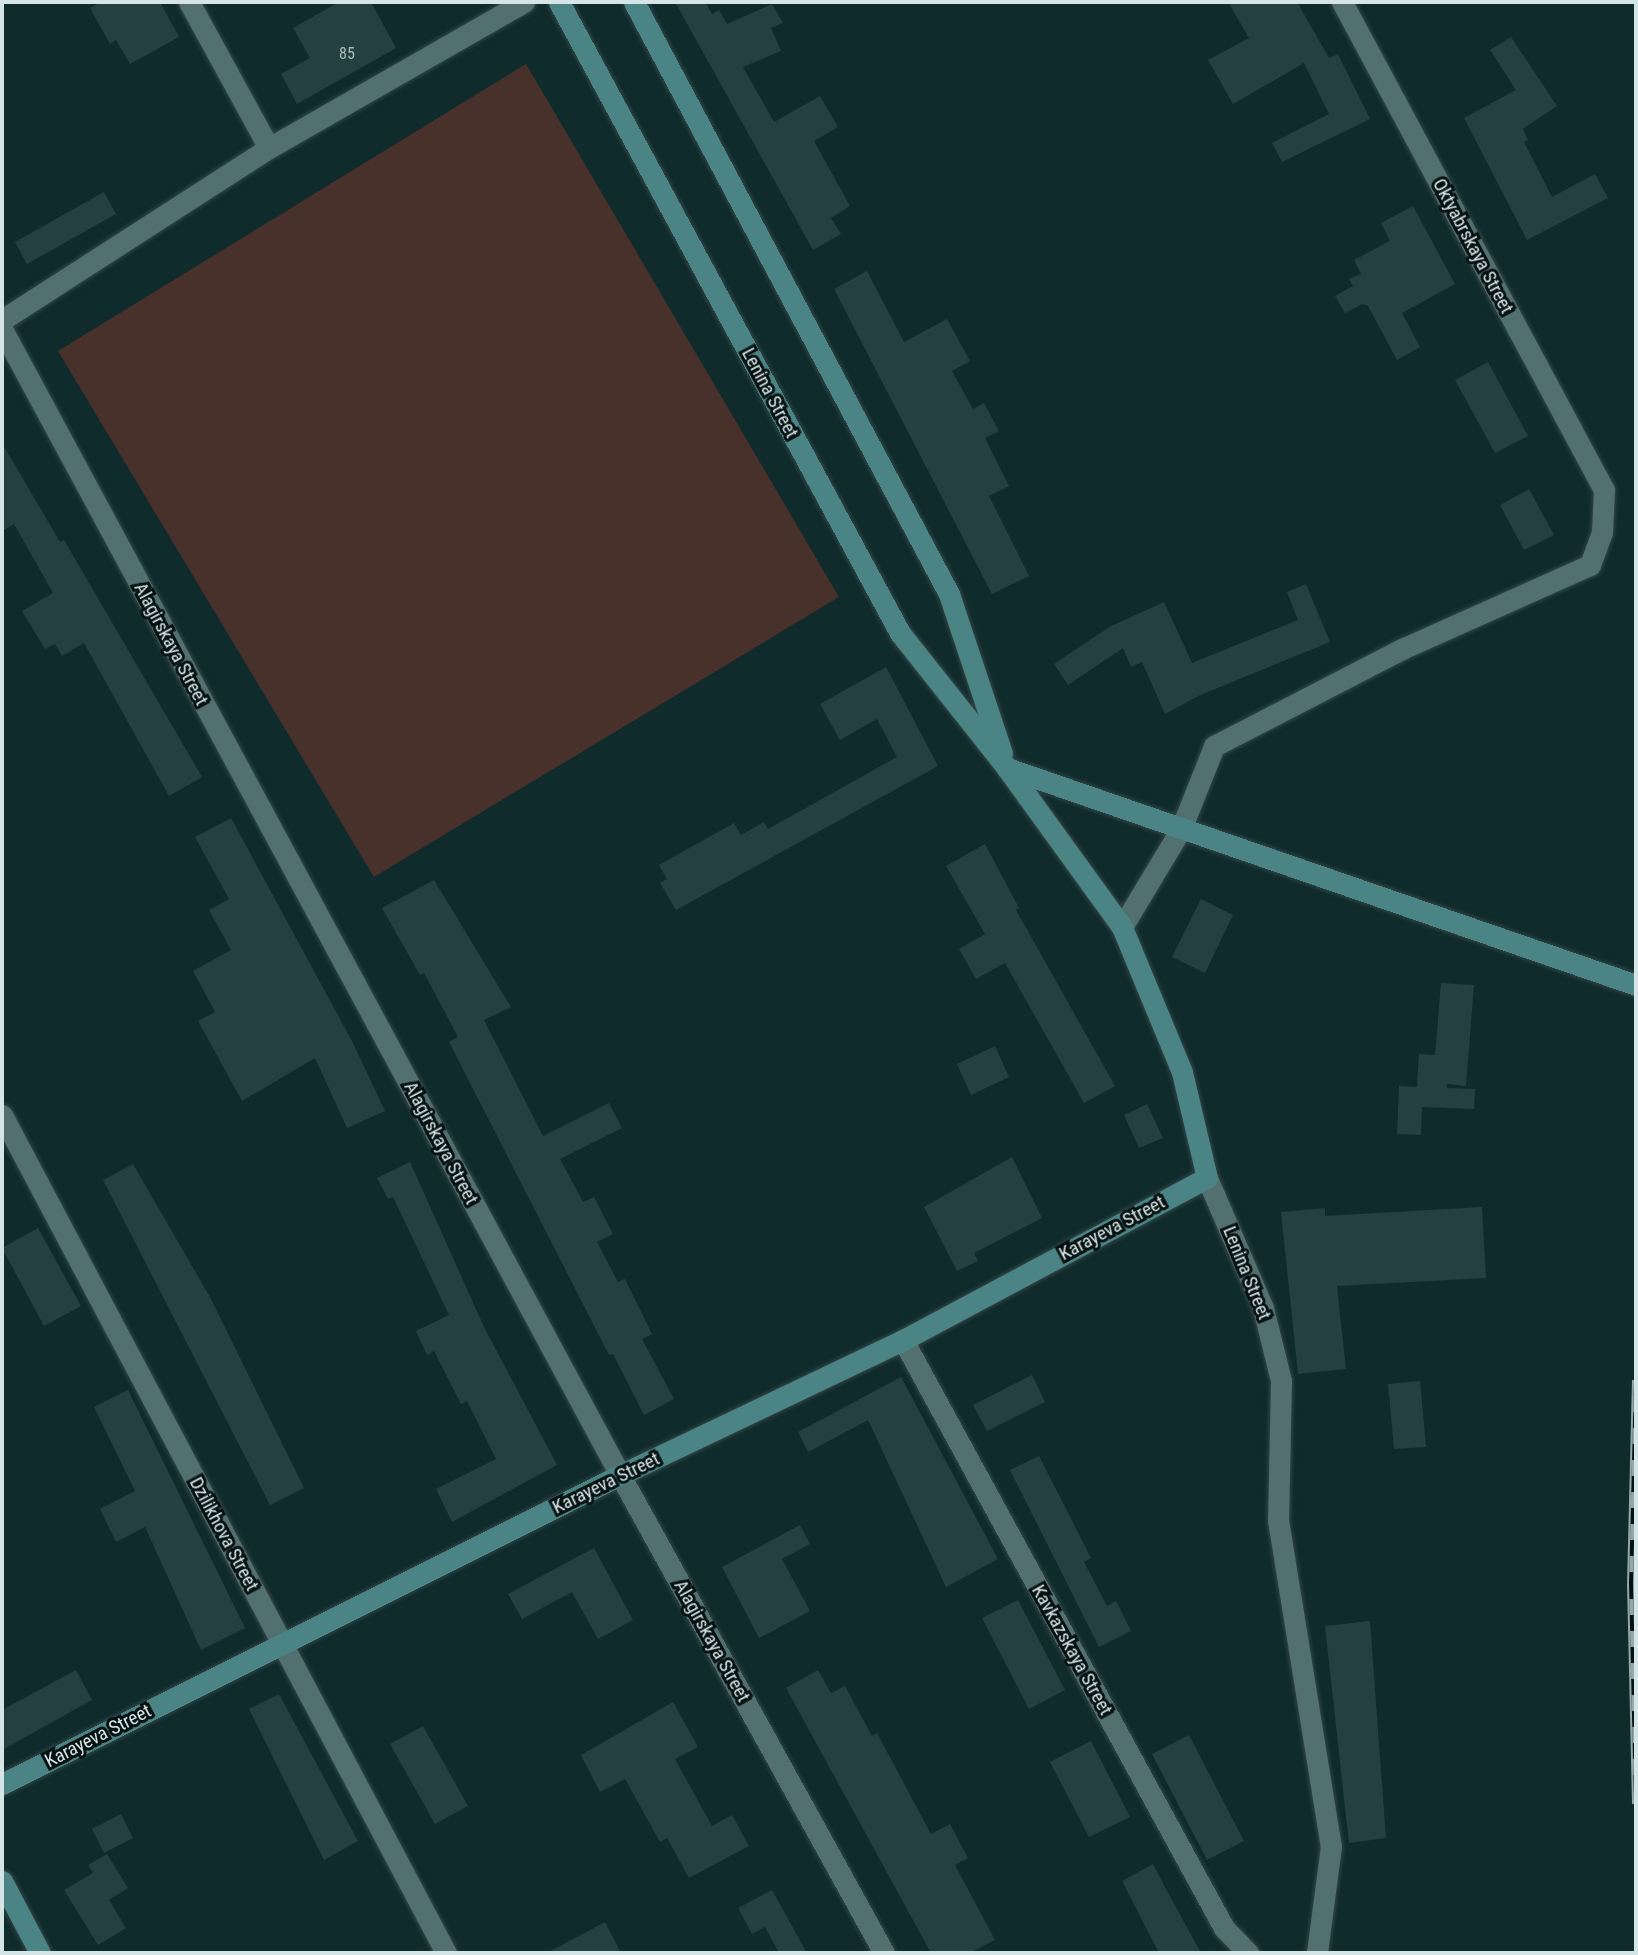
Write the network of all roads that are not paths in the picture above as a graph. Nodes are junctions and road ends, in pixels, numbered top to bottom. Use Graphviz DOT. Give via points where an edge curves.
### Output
graph roads {
  1 [pos="189,2"];
  2 [pos="524,2"];
  3 [pos="559,2"];
  4 [pos="634,2"];
  5 [pos="1342,2"];
  6 [pos="269,148"];
  7 [pos="2,320"];
  8 [pos="2,330"];
  9 [pos="1007,768"];
  10 [pos="1181,830"];
  11 [pos="1122,927"];
  12 [pos="1636,985"];
  13 [pos="2,1115"];
  14 [pos="1207,1178"];
  15 [pos="903,1340"];
  16 [pos="620,1475"];
  17 [pos="283,1643"];
  18 [pos="2,1784"];
  19 [pos="2,1881"];
  20 [pos="40,1953"];
  21 [pos="446,1953"];
  22 [pos="884,1953"];
  23 [pos="1248,1953"];
  24 [pos="1317,1953"];
  1 -- 6 [label="street"];
  2 -- 6 [label="street"];
  3 -- 9 [label="street, Lenina Street" via="900,634"];
  4 -- 9 [label="street, Lenina Street" via="949,594"];
  5 -- 10 [label="street, Oktyabrskaya Street" via="1604,490 1602,532 1590,565 1402,649 1214,746"];
  6 -- 7 [label="street"];
  8 -- 16 [label="street, Alagirskaya Street"];
  9 -- 10 [label="street"];
  9 -- 11 [label="street, Lenina Street"];
  10 -- 11 [label="street"];
  10 -- 12 [label="street"];
  11 -- 14 [label="street, Lenina Street" via="1182,1072"];
  13 -- 17 [label="street, Dzilikhova Street"];
  14 -- 15 [label="street, Karayeva Street"];
  14 -- 24 [label="street, Lenina Street" via="1264,1307 1281,1381 1278,1520 1331,1846"];
  15 -- 16 [label="street, Karayeva Street"];
  15 -- 23 [label="street, Kavkazskaya Street" via="1224,1928"];
  16 -- 17 [label="street, Karayeva Street"];
  16 -- 22 [label="street, Alagirskaya Street"];
  17 -- 18 [label="street, Karayeva Street"];
  17 -- 21 [label="street, Dzilikhova Street"];
  19 -- 20 [label="street"];
}
